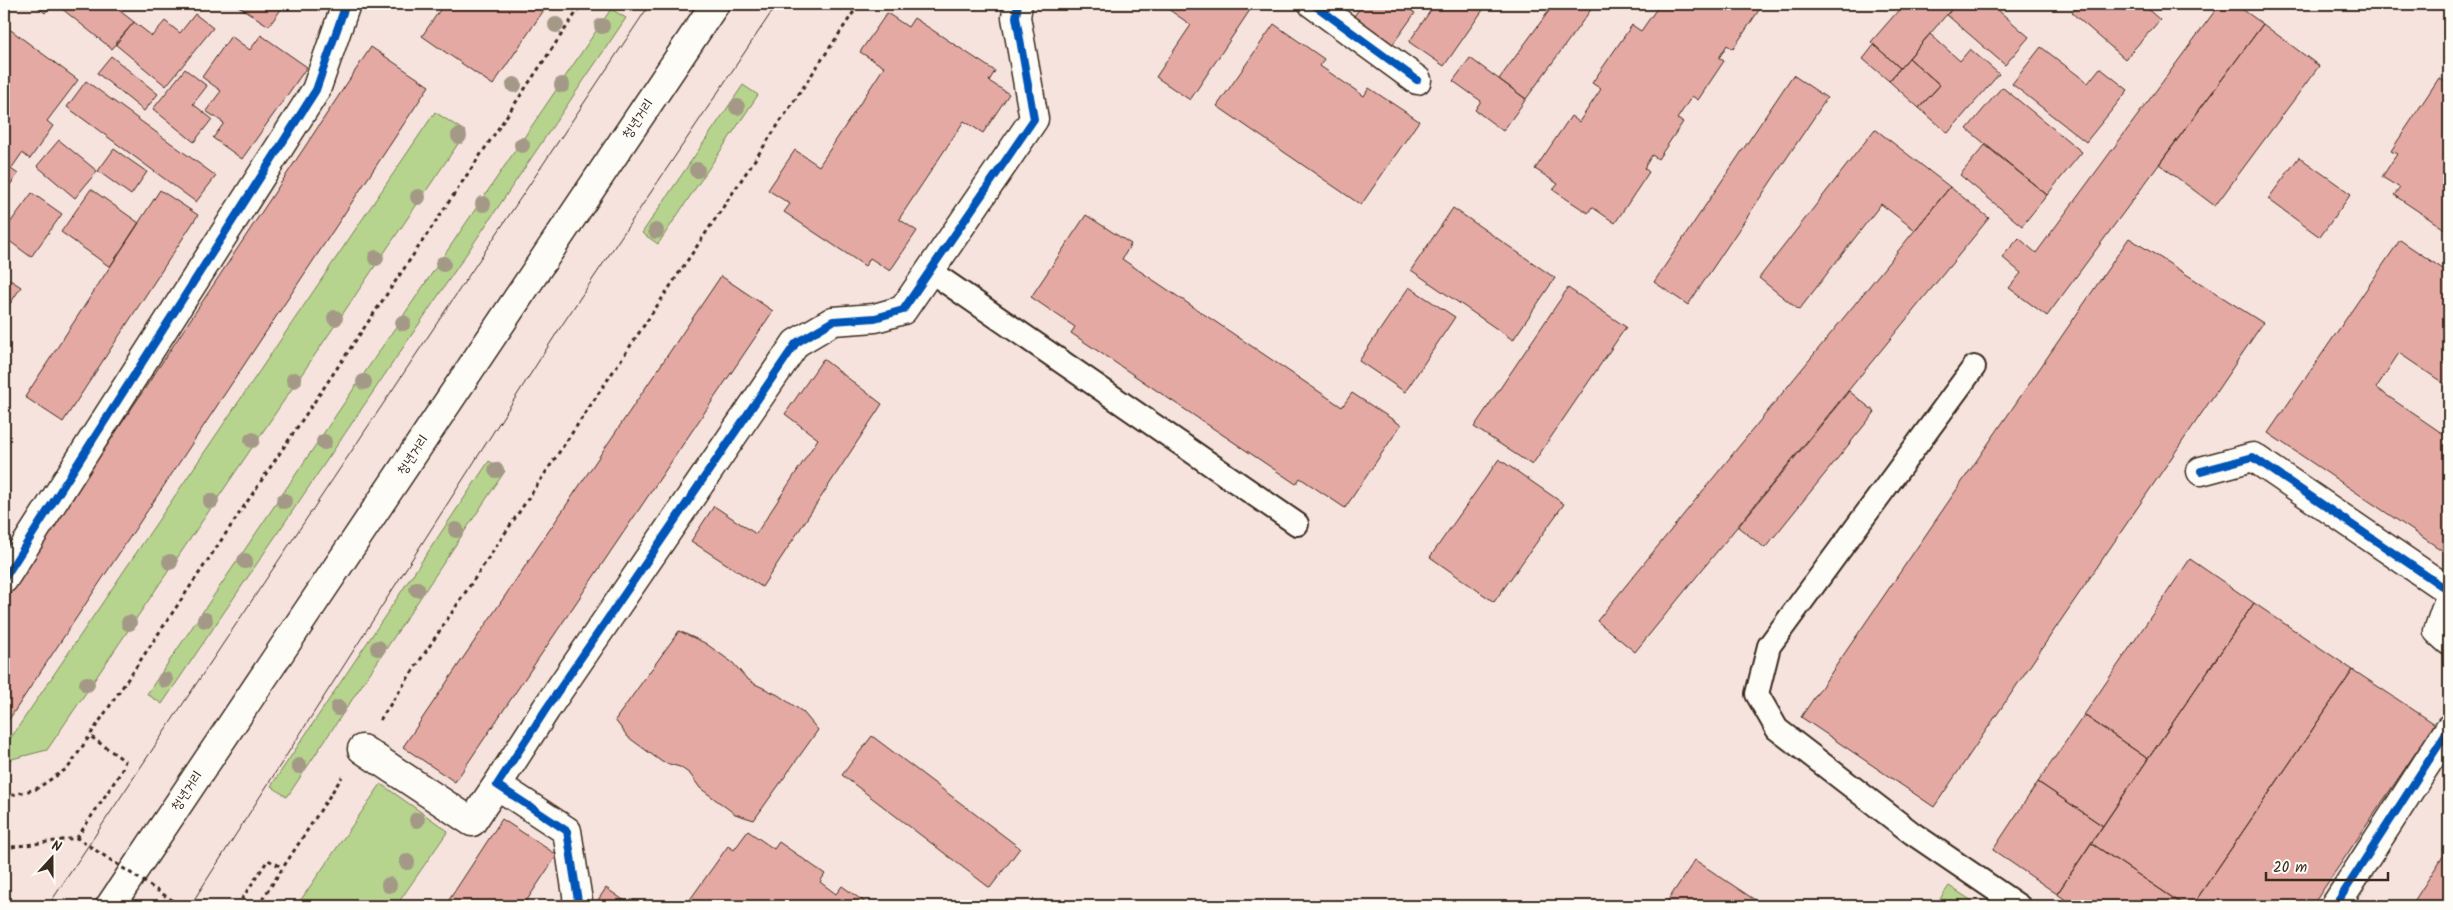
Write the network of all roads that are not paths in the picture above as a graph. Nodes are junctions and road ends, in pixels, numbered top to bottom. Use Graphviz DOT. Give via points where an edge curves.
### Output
graph roads {
  1 [pos="346,4"];
  2 [pos="716,4"];
  3 [pos="1018,4"];
  4 [pos="1313,4"];
  5 [pos="1417,80"];
  6 [pos="930,271"];
  7 [pos="1974,367"];
  8 [pos="2201,472"];
  9 [pos="1297,524"];
  10 [pos="4,579"];
  11 [pos="2449,591"];
  12 [pos="2449,600"];
  13 [pos="2449,640"];
  14 [pos="2449,729"];
  15 [pos="362,748"];
  16 [pos="497,785"];
  17 [pos="110,906"];
  18 [pos="575,906"];
  19 [pos="2019,906"];
  20 [pos="2335,906"];
  1 -- 10 [label="street" via="316,90"];
  2 -- 17 [label="street, 청년거리"];
  3 -- 6 [label="street" via="1016,17 1034,119"];
  4 -- 5 [label="street"];
  6 -- 9 [label="lane"];
  6 -- 16 [label="street" via="904,310 875,318 833,321 796,343"];
  7 -- 19 [label="lane" via="1769,646 1757,694 1777,729 1912,832"];
  8 -- 11 [label="street" via="2253,457"];
  12 -- 13 [label="street" via="2438,631"];
  14 -- 20 [label="street"];
  15 -- 16 [label="street" via="472,822"];
  16 -- 18 [label="street" via="567,831 578,901"];
}
